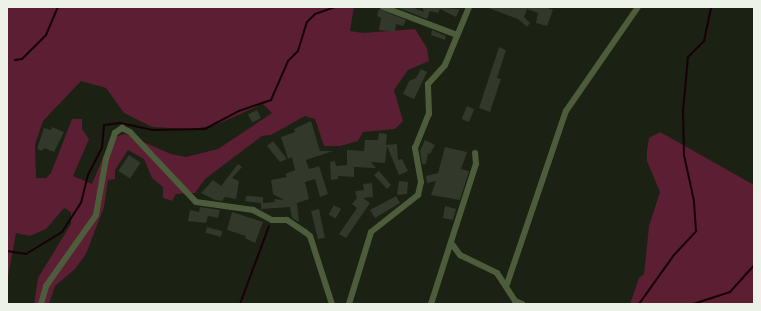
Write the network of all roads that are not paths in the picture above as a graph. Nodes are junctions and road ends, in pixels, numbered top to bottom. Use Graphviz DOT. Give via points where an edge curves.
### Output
graph roads {
  1 [pos="384,7"];
  2 [pos="461,7"];
  3 [pos="638,7"];
  4 [pos="468,8"];
  5 [pos="457,33"];
  6 [pos="475,153"];
  7 [pos="452,244"];
  8 [pos="507,284"];
  9 [pos="41,304"];
  10 [pos="332,304"];
  11 [pos="349,304"];
  12 [pos="431,304"];
  13 [pos="522,304"];
  1 -- 5 [label="street"];
  2 -- 4 [label="street"];
  3 -- 8 [label="street" via="566,111"];
  4 -- 5 [label="street"];
  5 -- 11 [label="street" via="445,65 428,84 429,114 415,148 421,182 418,195 371,232"];
  6 -- 7 [label="street" via="476,164"];
  7 -- 8 [label="street" via="460,255 497,273"];
  7 -- 12 [label="street"];
  8 -- 13 [label="street" via="515,301"];
  9 -- 10 [label="street" via="46,286 96,215 106,159 115,133 122,128 130,132 196,202 253,210 272,220 288,220 310,236"];
}
